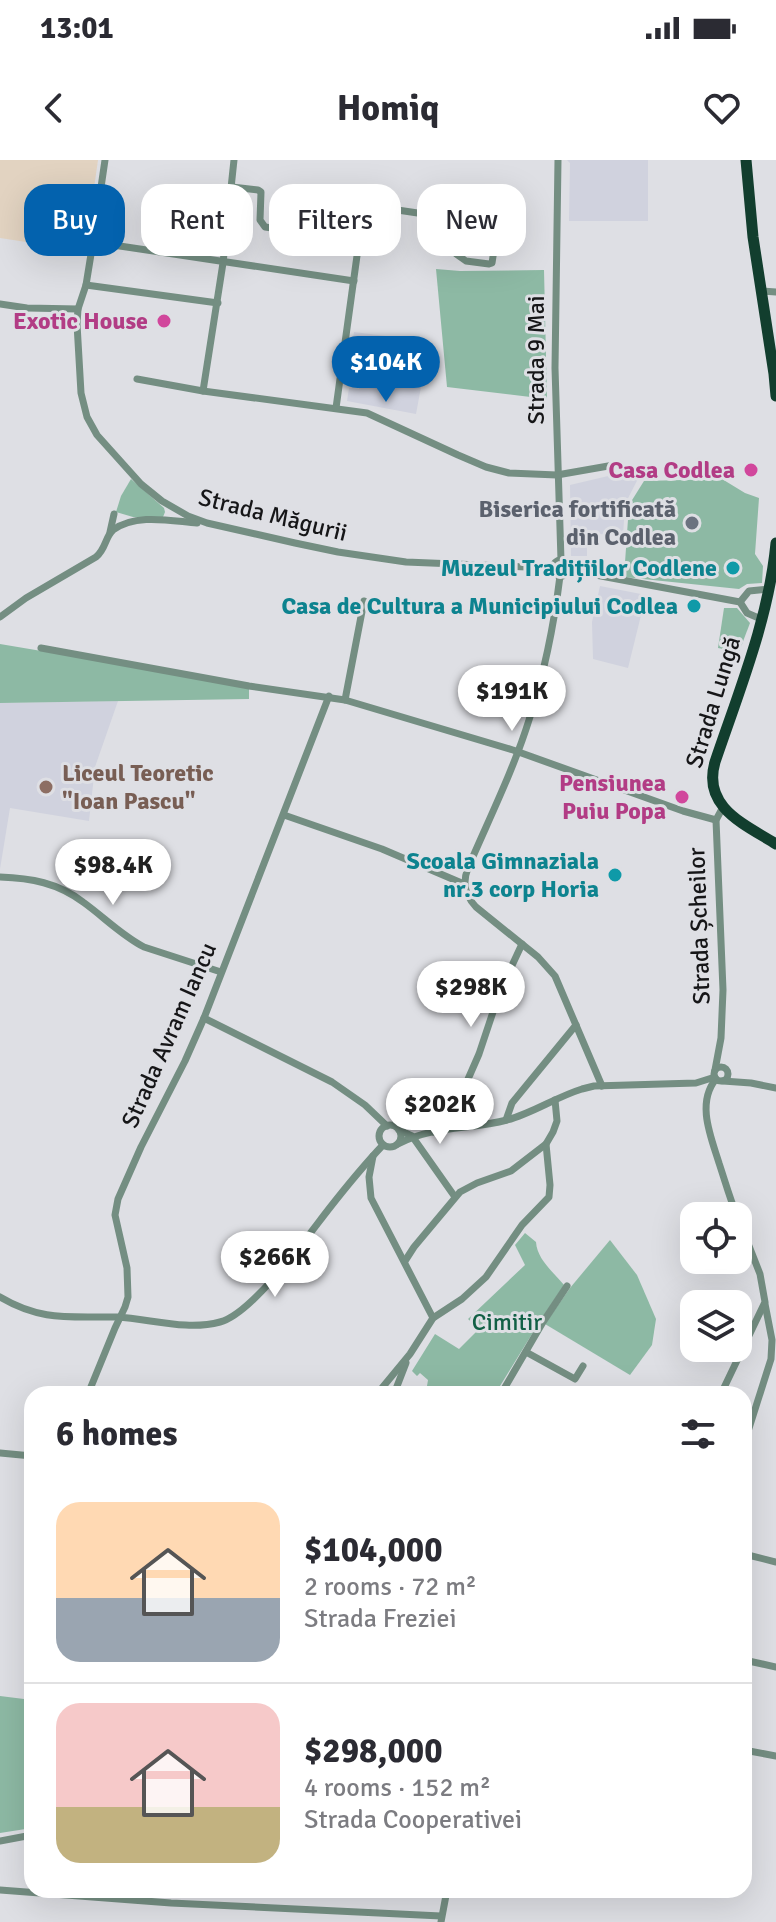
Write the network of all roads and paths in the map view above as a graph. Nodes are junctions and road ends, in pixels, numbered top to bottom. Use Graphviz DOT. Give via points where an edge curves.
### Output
graph roads {
  1 [pos="105,160"];
  2 [pos="234,160"];
  3 [pos="558,160"];
  4 [pos="746,160"];
  5 [pos="101,184"];
  6 [pos="232,184"];
  7 [pos="253,189"];
  8 [pos="269,228"];
  9 [pos="125,247"];
  10 [pos="91,256"];
  11 [pos="224,256"];
  12 [pos="357,256"];
  13 [pos="459,256"];
  14 [pos="493,256"];
  15 [pos="223,263"];
  16 [pos="354,281"];
  17 [pos="86,285"];
  18 [pos="762,291"];
  19 [pos="776,292"];
  20 [pos="218,303"];
  21 [pos="0,304"];
  22 [pos="78,309"];
  23 [pos="137,379"];
  24 [pos="203,391"];
  25 [pos="776,396"];
  26 [pos="336,408"];
  27 [pos="614,465"];
  28 [pos="557,475"];
  29 [pos="114,514"];
  30 [pos="207,523"];
  31 [pos="109,534"];
  32 [pos="776,543"];
  33 [pos="561,560"];
  34 [pos="553,568"];
  35 [pos="569,570"];
  36 [pos="560,576"];
  37 [pos="770,589"];
  38 [pos="364,601"];
  39 [pos="740,602"];
  40 [pos="0,617"];
  41 [pos="761,619"];
  42 [pos="41,648"];
  43 [pos="329,696"];
  44 [pos="345,700"];
  45 [pos="518,752"];
  46 [pos="723,807"];
  47 [pos="284,815"];
  48 [pos="716,820"];
  49 [pos="776,844"];
  50 [pos="0,877"];
  51 [pos="464,884"];
  52 [pos="522,944"];
  53 [pos="221,972"];
  54 [pos="204,1018"];
  55 [pos="576,1025"];
  56 [pos="720,1045"];
  57 [pos="727,1070"];
  58 [pos="717,1077"];
  59 [pos="751,1083"];
  60 [pos="465,1086"];
  61 [pos="602,1086"];
  62 [pos="776,1088"];
  63 [pos="555,1100"];
  64 [pos="506,1120"];
  65 [pos="387,1126"];
  66 [pos="460,1126"];
  67 [pos="399,1130"];
  68 [pos="433,1132"];
  69 [pos="412,1136"];
  70 [pos="398,1144"];
  71 [pos="546,1144"];
  72 [pos="383,1145"];
  73 [pos="373,1156"];
  74 [pos="455,1197"];
  75 [pos="733,1202"];
  76 [pos="752,1253"];
  77 [pos="405,1261"];
  78 [pos="567,1286"];
  79 [pos="0,1297"];
  80 [pos="120,1317"];
  81 [pos="433,1318"];
  82 [pos="768,1318"];
  83 [pos="526,1352"];
  84 [pos="410,1354"];
  85 [pos="583,1366"];
  86 [pos="772,1373"];
  87 [pos="91,1386"];
  88 [pos="384,1386"];
  89 [pos="397,1386"];
  90 [pos="506,1386"];
  91 [pos="726,1386"];
  92 [pos="752,1424"];
  93 [pos="0,1453"];
  94 [pos="24,1455"];
  95 [pos="752,1556"];
  96 [pos="776,1562"];
  97 [pos="752,1662"];
  98 [pos="776,1667"];
  99 [pos="752,1752"];
  100 [pos="776,1756"];
  101 [pos="24,1836"];
  102 [pos="0,1841"];
  103 [pos="0,1890"];
  104 [pos="24,1892"];
  105 [pos="105,1898"];
  106 [pos="445,1898"];
  107 [pos="441,1919"];
  1 -- 5 [label="street, Strada Măgurii"];
  2 -- 6 [label="street"];
  3 -- 28 [label="street, Strada 9 Mai"];
  4 -- 18 [label="highway"];
  7 -- 8 [label="street" via="261,192 260,220"];
  9 -- 15 [label="street"];
  10 -- 17 [label="street, Strada Măgurii"];
  11 -- 15 [label="street"];
  12 -- 16 [label="street"];
  13 -- 14 [label="street" via="489,264"];
  15 -- 16 [label="street"];
  15 -- 20 [label="street"];
  16 -- 26 [label="street"];
  17 -- 20 [label="street"];
  17 -- 22 [label="street, Strada Măgurii"];
  18 -- 19 [label="street"];
  18 -- 25 [label="highway"];
  20 -- 24 [label="street"];
  21 -- 22 [label="street"];
  22 -- 30 [label="street, Strada Măgurii" via="81,393 91,425 152,493"];
  23 -- 24 [label="street"];
  24 -- 26 [label="street"];
  26 -- 28 [label="street" via="375,416 498,470"];
  27 -- 28 [label="street"];
  28 -- 33 [label="street, Strada 9 Mai"];
  29 -- 31 [label="street"];
  30 -- 31 [label="street" via="138,520"];
  30 -- 34 [label="street, Strada Măgurii" via="371,558"];
  31 -- 40 [label="street" via="96,557"];
  32 -- 37 [label="highway, Strada Lungă"];
  33 -- 34 [label="street"];
  33 -- 35 [label="street"];
  34 -- 36 [label="street"];
  35 -- 36 [label="street"];
  35 -- 39 [label="street"];
  36 -- 45 [label="street" via="545,663"];
  37 -- 39 [label="street" via="749,591"];
  37 -- 41 [label="highway, Strada Lungă"];
  38 -- 44 [label="street"];
  39 -- 41 [label="street" via="747,613"];
  41 -- 46 [label="highway, Strada Lungă" via="712,771 713,789"];
  42 -- 43 [label="street"];
  43 -- 44 [label="street"];
  43 -- 47 [label="street, Strada Avram Iancu"];
  44 -- 45 [label="street"];
  45 -- 48 [label="street"];
  45 -- 51 [label="street"];
  46 -- 48 [label="street, Strada Șcheilor"];
  46 -- 49 [label="highway"];
  47 -- 51 [label="street"];
  47 -- 53 [label="street, Strada Avram Iancu"];
  48 -- 56 [label="street, Strada Șcheilor"];
  50 -- 53 [label="street" via="56,886 144,947"];
  51 -- 52 [label="street" via="473,903"];
  52 -- 55 [label="street" via="555,976"];
  52 -- 60 [label="street"];
  53 -- 54 [label="street, Strada Avram Iancu"];
  54 -- 65 [label="street" via="332,1082"];
  54 -- 80 [label="street, Strada Avram Iancu" via="118,1199 115,1215 129,1283"];
  55 -- 61 [label="street"];
  55 -- 64 [label="street" via="512,1103"];
  56 -- 57 [label="street, Strada Șcheilor"];
  56 -- 58 [label="street, Strada Șcheilor"];
  57 -- 58 [label="street" via="727,1078"];
  57 -- 58 [label="street" via="720,1067"];
  57 -- 59 [label="street"];
  58 -- 59 [label="street"];
  58 -- 61 [label="street" via="696,1083"];
  58 -- 75 [label="street, Strada Șcheilor" via="708,1094 708,1128"];
  59 -- 62 [label="street"];
  60 -- 66 [label="street"];
  60 -- 68 [label="street"];
  61 -- 63 [label="street"];
  63 -- 64 [label="street"];
  63 -- 71 [label="street" via="557,1121"];
  64 -- 66 [label="street"];
  65 -- 67 [label="street"];
  65 -- 72 [label="street" via="379,1135"];
  66 -- 68 [label="street"];
  67 -- 69 [label="street"];
  67 -- 70 [label="street"];
  68 -- 69 [label="street"];
  69 -- 70 [label="street"];
  69 -- 74 [label="street"];
  70 -- 72 [label="street"];
  71 -- 74 [label="street" via="511,1171"];
  71 -- 81 [label="street" via="549,1197 486,1277"];
  72 -- 73 [label="street"];
  73 -- 77 [label="street" via="371,1198"];
  73 -- 80 [label="street" via="274,1277 234,1316 207,1325"];
  74 -- 77 [label="street"];
  76 -- 82 [label="street, Strada Șcheilor"];
  77 -- 81 [label="street"];
  78 -- 83 [label="street"];
  79 -- 80 [label="street" via="35,1314"];
  80 -- 87 [label="street, Strada Avram Iancu"];
  81 -- 84 [label="street"];
  82 -- 86 [label="street, Strada Șcheilor"];
  82 -- 91 [label="street"];
  83 -- 85 [label="street" via="575,1379"];
  83 -- 90 [label="street"];
  84 -- 88 [label="street"];
  84 -- 89 [label="street"];
  86 -- 92 [label="street, Strada Șcheilor"];
  93 -- 94 [label="street"];
  95 -- 96 [label="street"];
  97 -- 98 [label="street"];
  99 -- 100 [label="street"];
  101 -- 102 [label="street"];
  103 -- 104 [label="street"];
  105 -- 107 [label="street"];
  106 -- 107 [label="street"];
}
